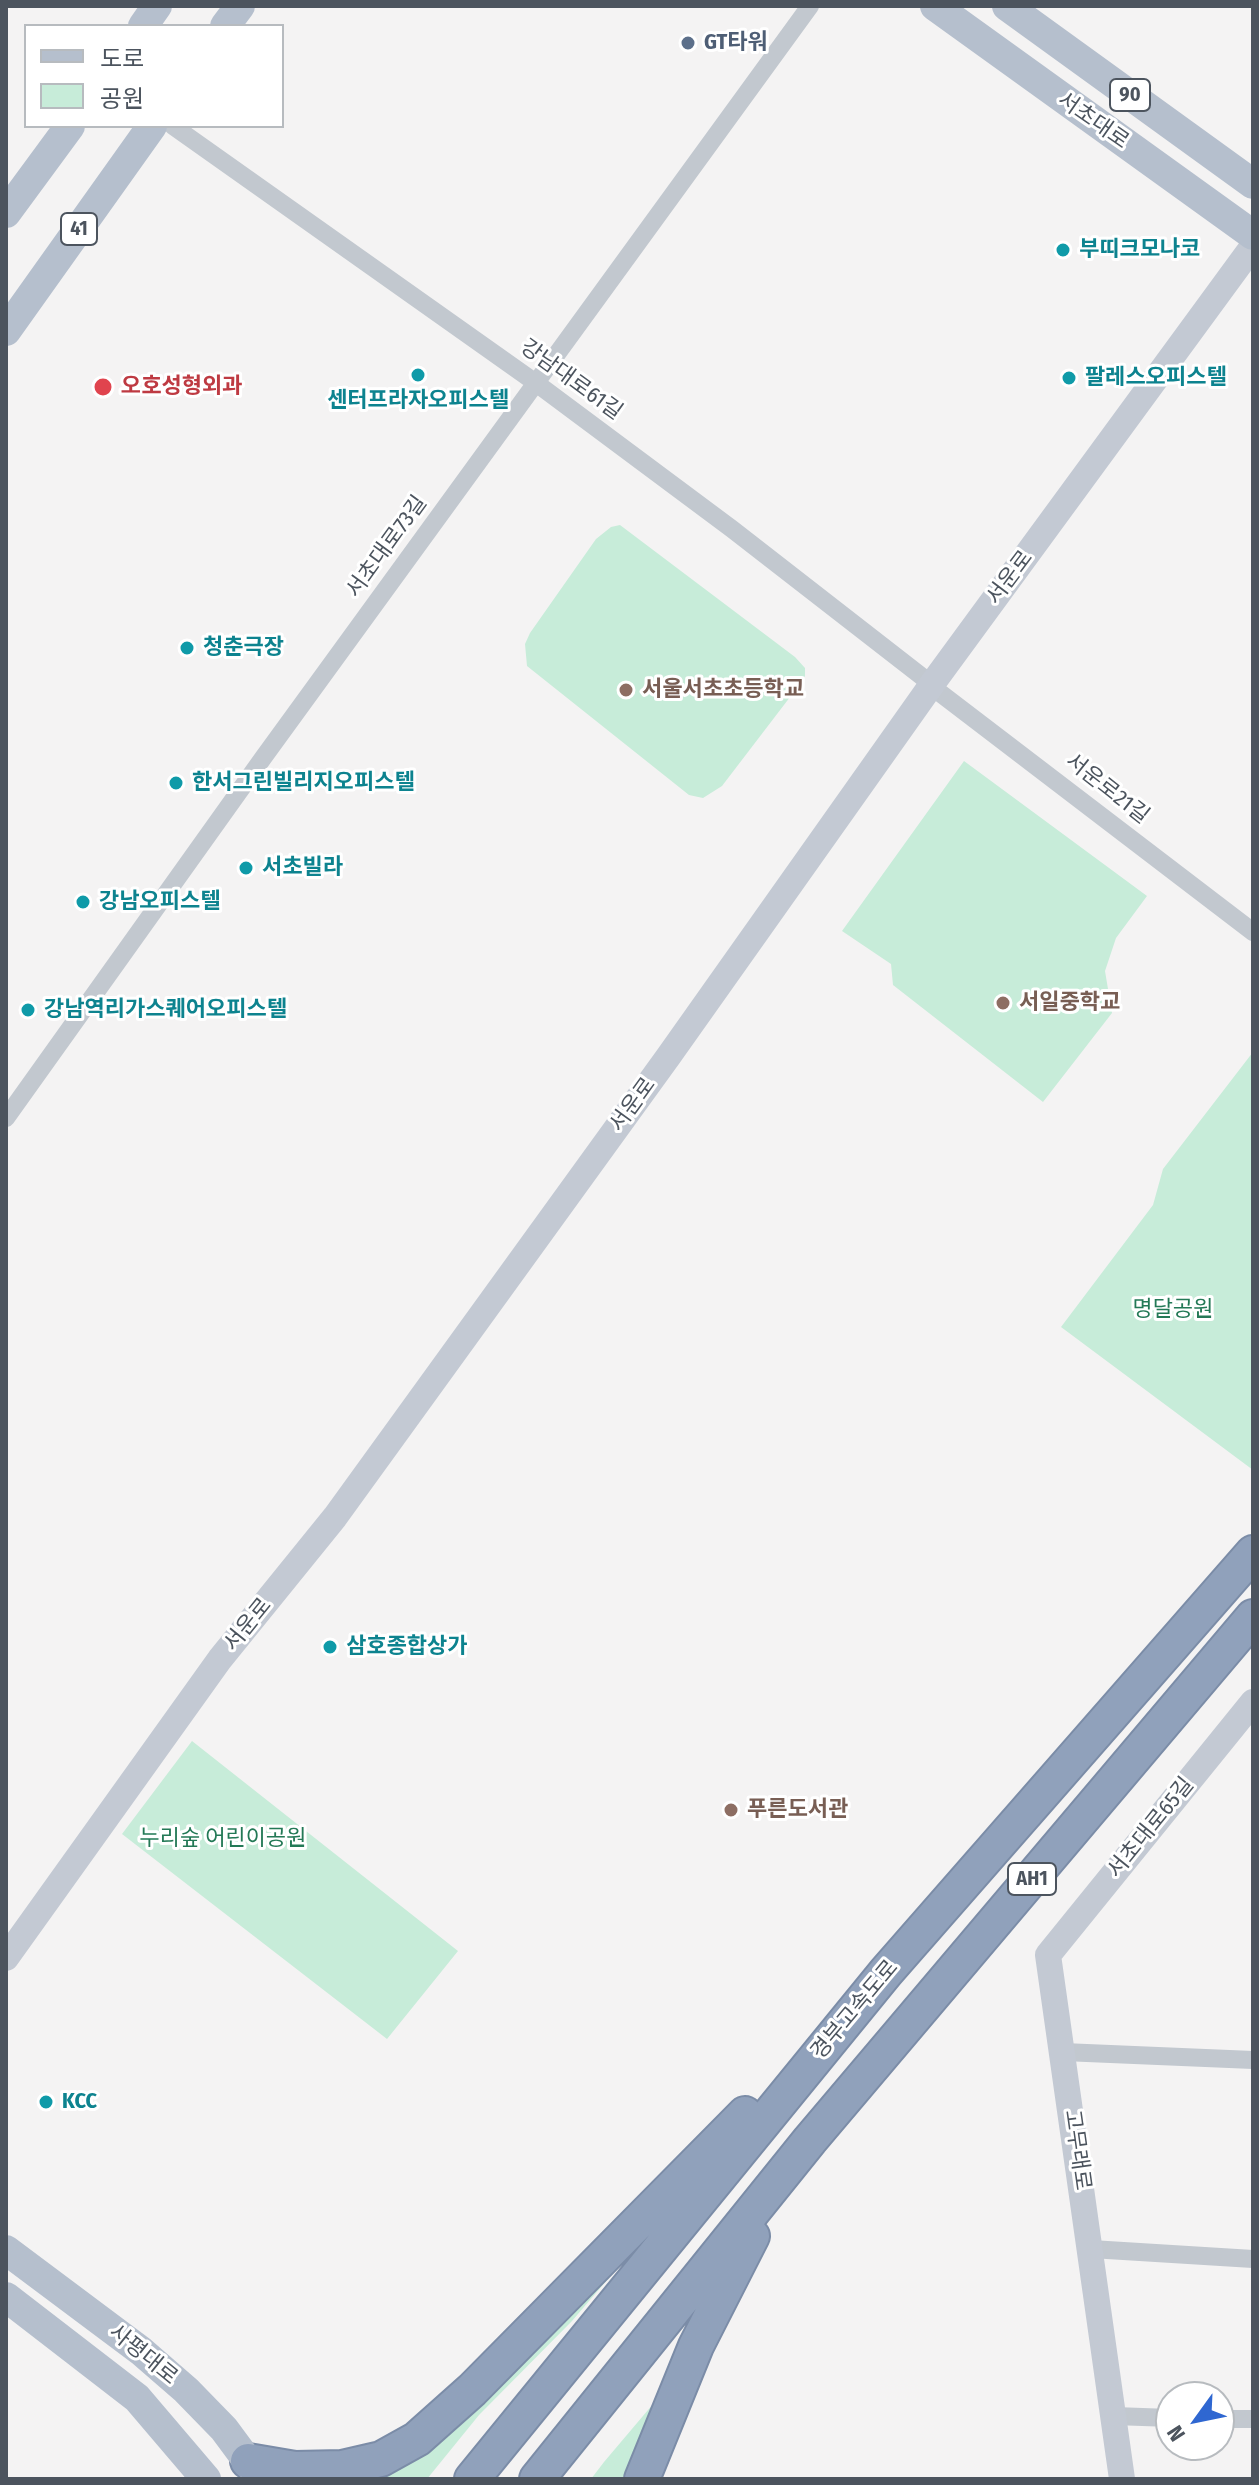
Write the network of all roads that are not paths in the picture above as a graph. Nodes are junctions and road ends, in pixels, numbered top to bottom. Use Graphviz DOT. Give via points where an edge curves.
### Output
graph roads {
  1 [pos="157,6"];
  2 [pos="240,6"];
  3 [pos="810,6"];
  4 [pos="935,6"];
  5 [pos="1007,6"];
  6 [pos="144,24"];
  7 [pos="226,24"];
  8 [pos="69,128"];
  9 [pos="151,128"];
  10 [pos="176,128"];
  11 [pos="1253,184"];
  12 [pos="6,213"];
  13 [pos="1253,235"];
  14 [pos="1253,246"];
  15 [pos="6,331"];
  16 [pos="536,383"];
  17 [pos="931,686"];
  18 [pos="1253,932"];
  19 [pos="6,1118"];
  20 [pos="1253,1553"];
  21 [pos="1253,1617"];
  22 [pos="1253,1702"];
  23 [pos="1048,1955"];
  24 [pos="6,1958"];
  25 [pos="886,1972"];
  26 [pos="1063,2052"];
  27 [pos="1253,2060"];
  28 [pos="810,2140"];
  29 [pos="1091,2249"];
  30 [pos="6,2250"];
  31 [pos="1253,2259"];
  32 [pos="6,2297"];
  33 [pos="1114,2416"];
  34 [pos="1155,2417"];
  35 [pos="255,2470"];
  36 [pos="203,2478"];
  37 [pos="472,2479"];
  38 [pos="537,2479"];
  39 [pos="642,2479"];
  40 [pos="1122,2479"];
  1 -- 6 [label="main road"];
  2 -- 7 [label="main road"];
  3 -- 16 [label="street, 서초대로73길"];
  4 -- 13 [label="main road, 서초대로 / 90"];
  5 -- 11 [label="main road, 서초대로 / 90"];
  8 -- 12 [label="main road"];
  9 -- 15 [label="main road, 41"];
  10 -- 16 [label="street, 강남대로61길"];
  14 -- 17 [label="street, 서운로"];
  16 -- 17 [label="street, 강남대로61길"];
  16 -- 19 [label="street, 서초대로73길"];
  17 -- 18 [label="street, 서운로21길"];
  17 -- 24 [label="street, 서운로" via="335,1517 220,1659"];
  20 -- 25 [label="highway, 경부고속도로 / AH1"];
  21 -- 28 [label="highway, AH1"];
  22 -- 23 [label="street, 서초대로65길"];
  23 -- 26 [label="street, 고무래로"];
  25 -- 35 [label="highway" via="472,2390 417,2439 381,2459 342,2468"];
  25 -- 37 [label="highway, 경부고속도로 / AH1"];
  26 -- 27 [label="street"];
  26 -- 29 [label="street, 고무래로"];
  28 -- 38 [label="highway, AH1"];
  28 -- 39 [label="highway" via="729,2278"];
  29 -- 31 [label="street"];
  29 -- 33 [label="street, 고무래로"];
  30 -- 35 [label="main road, 사평대로" via="141,2351 224,2429"];
  32 -- 36 [label="main road, 사평대로" via="137,2398"];
  33 -- 34 [label="street"];
  33 -- 40 [label="street, 고무래로"];
}
